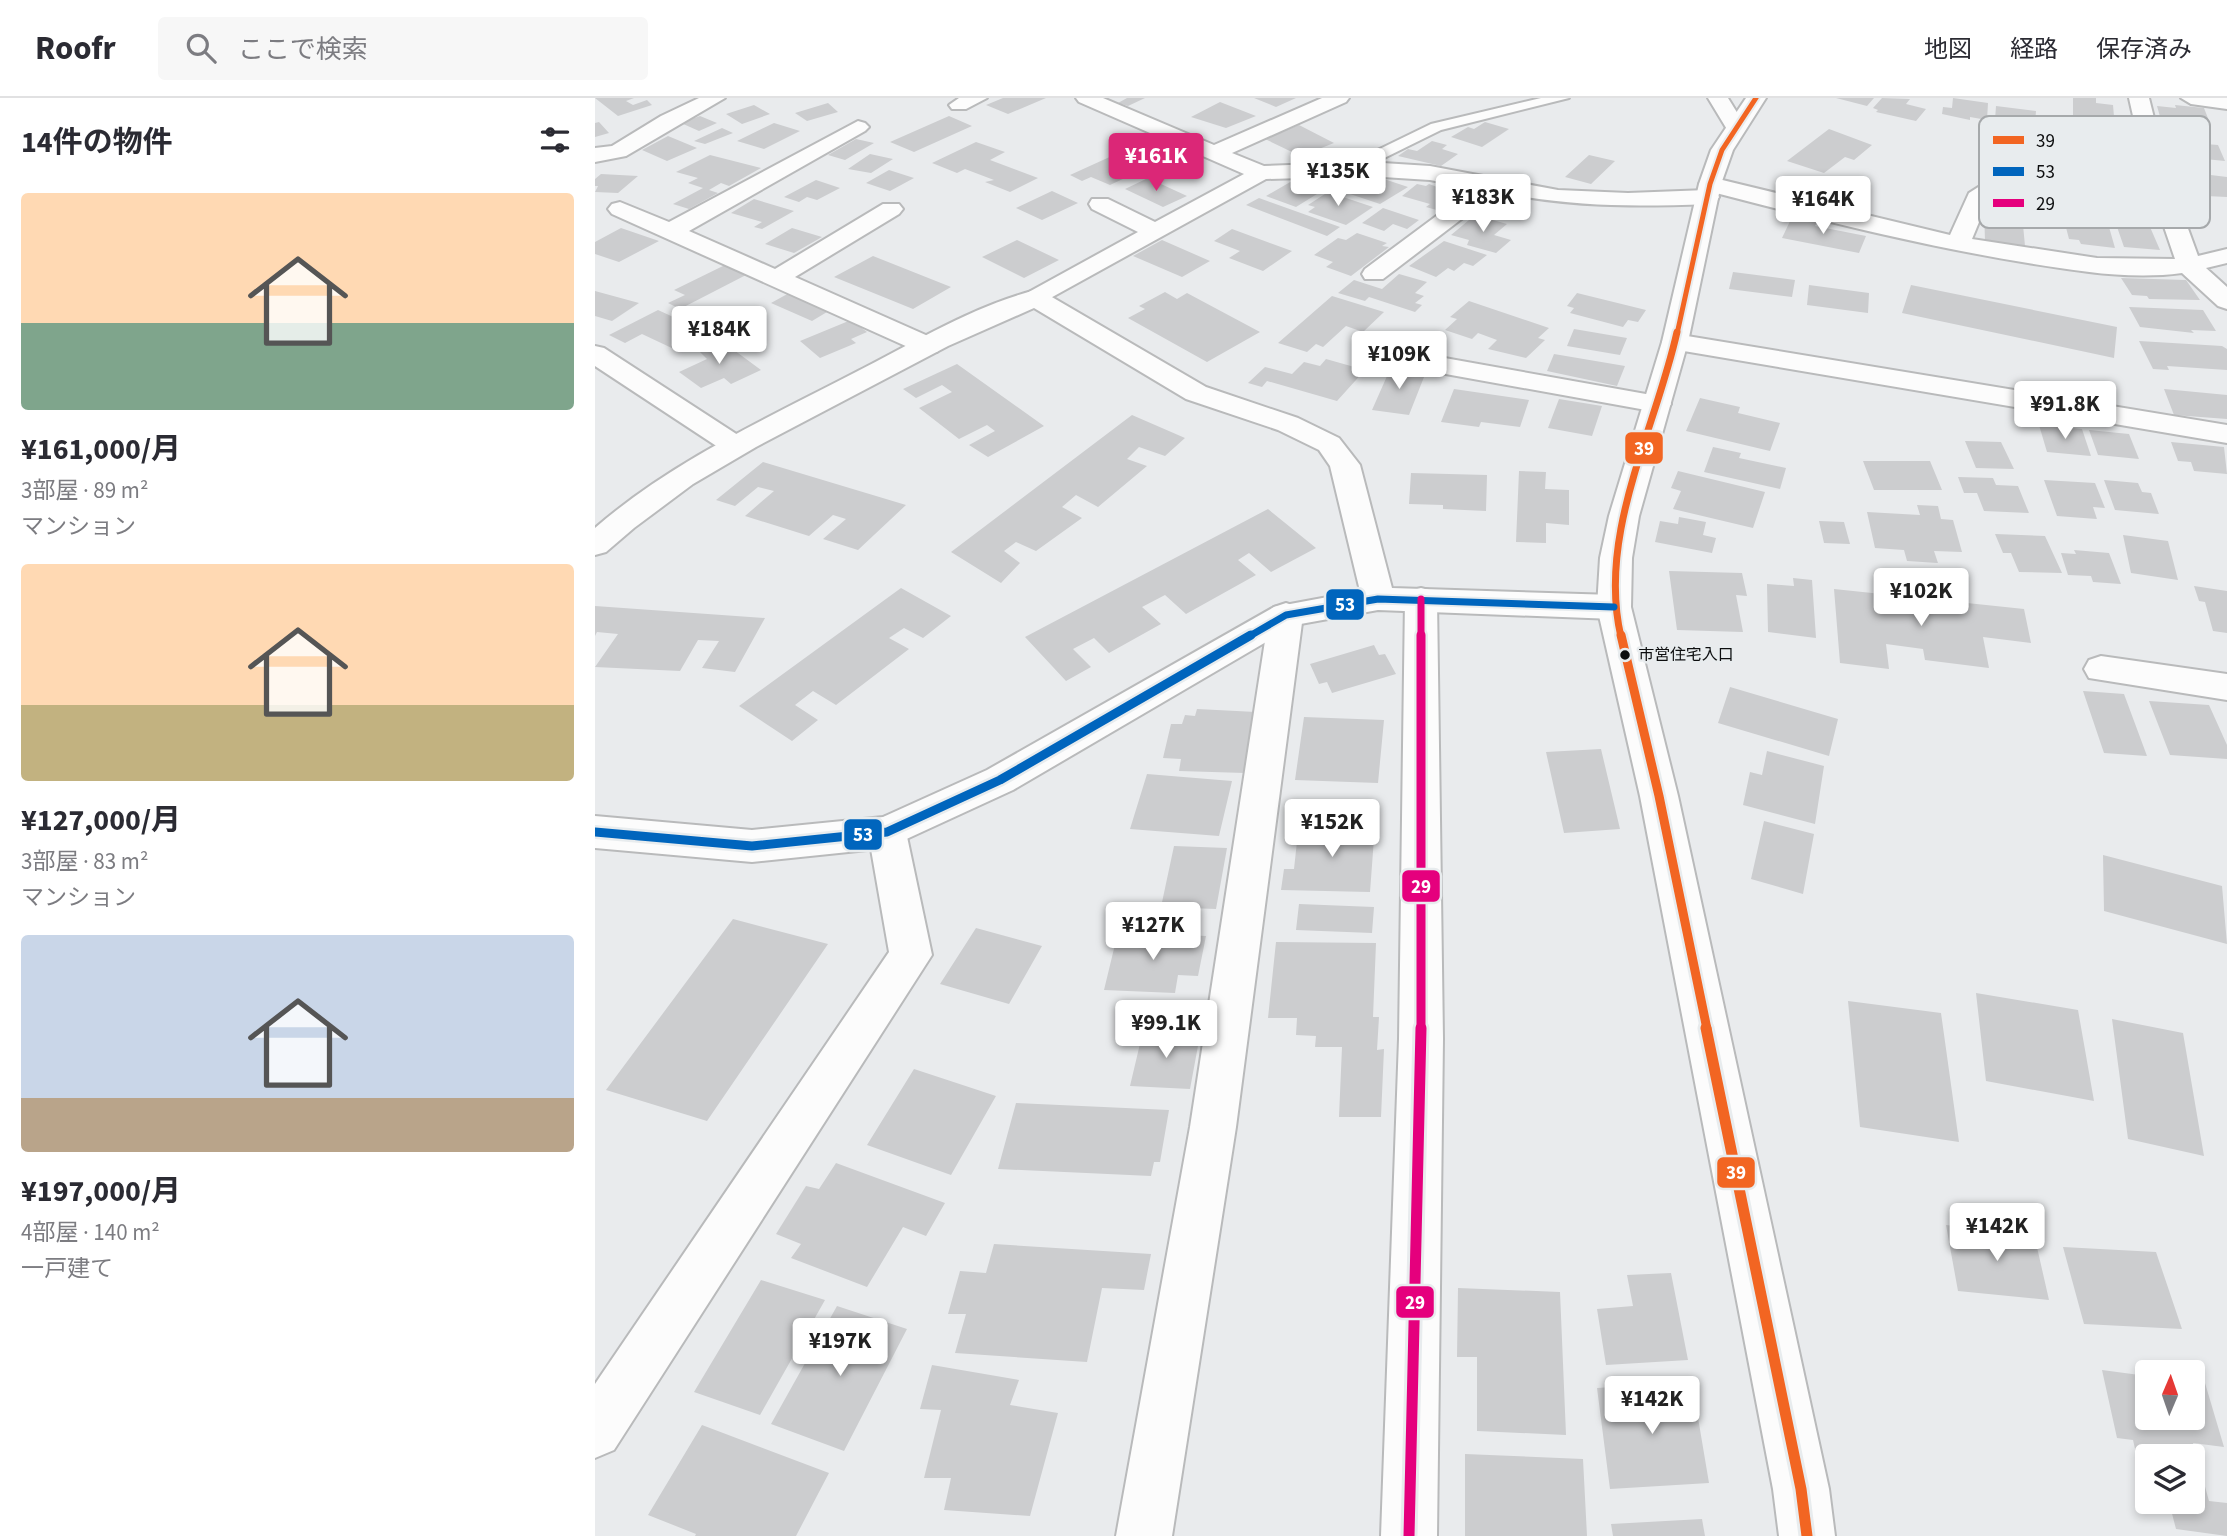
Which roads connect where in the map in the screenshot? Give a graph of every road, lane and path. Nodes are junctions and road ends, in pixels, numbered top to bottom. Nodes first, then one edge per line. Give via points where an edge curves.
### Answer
1 (715, 98) edge
2 (1339, 98) edge
3 (1562, 98) edge
4 (2139, 98) edge
5 (2191, 98) edge
6 (1098, 100) edge
7 (2223, 101) edge
8 (1736, 108) edge
9 (2143, 116) edge
10 (858, 127) dead end
11 (1214, 153) junction
12 (595, 155) edge
13 (1359, 169) junction
14 (1261, 173) junction
15 (1492, 185) junction
16 (1709, 191) junction
17 (1979, 195) edge
18 (1100, 204) dead end
19 (620, 209) dead end
20 (891, 209) dead end
21 (2176, 228) edge
22 (673, 230) junction
23 (1155, 231) junction
24 (1958, 244) junction
25 (2227, 256) edge
26 (2190, 267) junction
27 (1374, 274) dead end
28 (778, 277) junction
29 (1036, 298) junction
30 (2227, 301) edge
31 (1675, 342) junction
32 (928, 346) junction
33 (595, 355) edge
34 (1400, 358) dead end
35 (1657, 404) junction
36 (2227, 434) edge
37 (734, 445) junction
38 (595, 545) edge
39 (1399, 599) junction
40 (1614, 607) junction
41 (1286, 615) junction
42 (2101, 668) dead end
43 (2227, 687) edge
44 (595, 832) edge
45 (887, 832) junction
46 (595, 1431) edge
47 (1144, 1536) edge
48 (1409, 1536) edge
49 (1807, 1536) edge

1 - 12 street via 618,151
2 - 11 street
3 - 13 lane via 1436,127 1362,163
4 - 9 street
5 - 7 street
6 - 11 street
8 - 16 street
10 - 22 street
11 - 14 street
13 - 14 street
13 - 15 street via 1430,173
14 - 23 street
15 - 16 street via 1558,197 1628,200
15 - 27 street
16 - 24 street
16 - 31 street
17 - 24 street
18 - 23 street
19 - 22 street
20 - 28 street
21 - 26 street
22 - 28 street
23 - 29 street
24 - 26 street via 2124,270
25 - 26 street
26 - 30 street
28 - 32 street
29 - 32 street via 986,315
29 - 39 street via 1196,393 1288,424 1329,444 1345,465
31 - 35 street
31 - 36 street
32 - 37 street
33 - 37 street
34 - 35 street
35 - 40 street via 1624,516
37 - 38 street via 673,482
39 - 40 street
39 - 41 street
39 - 48 street via 1421,1040
40 - 49 street via 1723,1102
41 - 45 street via 1000,780
41 - 47 street via 1213,1127
42 - 43 street
44 - 45 street via 752,846
45 - 46 street via 911,955

